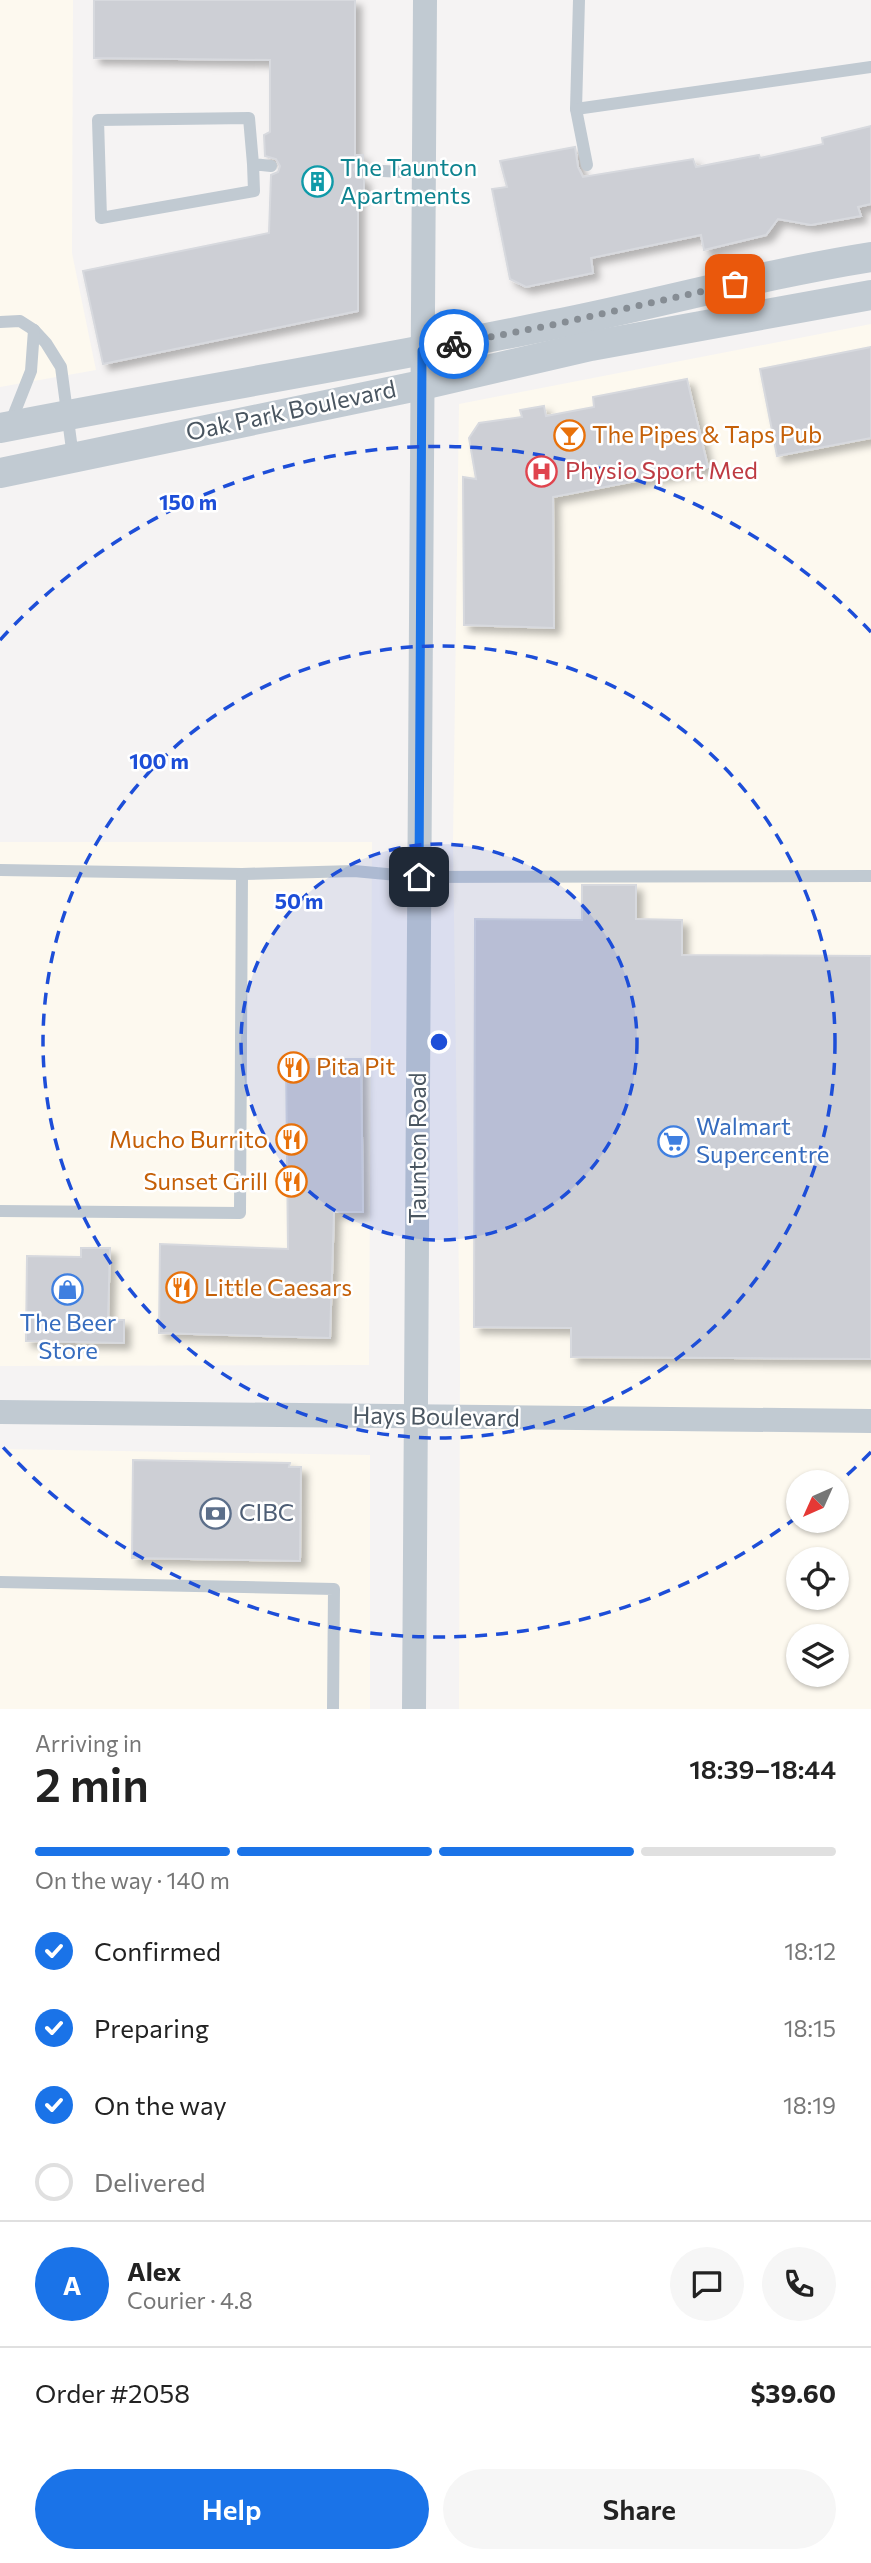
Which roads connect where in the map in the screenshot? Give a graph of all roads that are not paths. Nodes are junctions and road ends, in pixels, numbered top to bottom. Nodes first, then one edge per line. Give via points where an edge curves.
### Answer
1 (425, 0) edge
2 (579, 0) edge
3 (871, 67) edge
4 (576, 109) junction
5 (253, 164) junction
6 (587, 165) dead end
7 (271, 166) dead end
8 (363, 170) dead end
9 (424, 173) junction
10 (871, 257) edge
11 (871, 295) edge
12 (0, 322) edge
13 (34, 330) junction
14 (422, 351) junction
15 (422, 385) junction
16 (67, 415) junction
17 (5, 427) edge
18 (73, 457) junction
19 (0, 473) edge
20 (0, 870) edge
21 (242, 874) junction
22 (871, 876) edge
23 (419, 877) junction
24 (0, 1211) edge
25 (0, 1412) edge
26 (416, 1417) junction
27 (871, 1421) edge
28 (0, 1582) edge
29 (333, 1709) edge
30 (414, 1709) edge

1 - 9 street, Taunton Road
2 - 4 lane
3 - 4 lane
4 - 6 lane
5 - 5 lane via 254,191 100,218 98,120 249,118
5 - 7 lane
8 - 9 lane
9 - 14 street, Taunton Road
10 - 14 street, Oak Park Boulevard
11 - 15 street, Oak Park Boulevard via 591,346
12 - 13 lane via 20,321
13 - 16 lane via 61,367
13 - 17 lane via 31,371
14 - 15 street, Taunton Road
14 - 16 street, Oak Park Boulevard
15 - 18 street, Oak Park Boulevard
15 - 23 street, Taunton Road
16 - 17 street, Oak Park Boulevard
16 - 18 lane
18 - 19 street, Oak Park Boulevard
20 - 21 lane
21 - 23 lane via 354,871
21 - 24 lane via 240,1213
22 - 23 lane
23 - 26 street, Taunton Road
25 - 26 street, Hays Boulevard
26 - 27 street, Hays Boulevard
26 - 30 street, Taunton Road
28 - 29 lane via 334,1589

